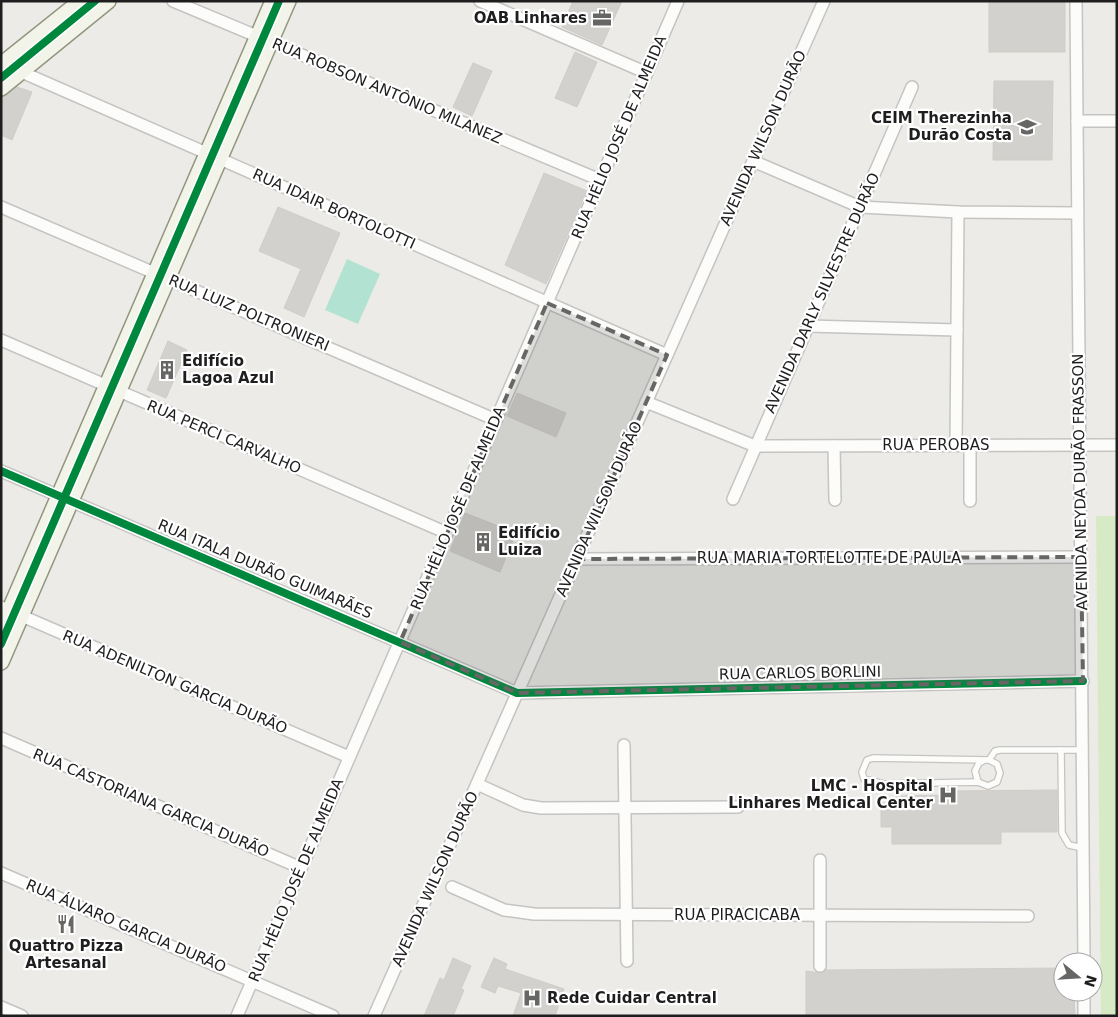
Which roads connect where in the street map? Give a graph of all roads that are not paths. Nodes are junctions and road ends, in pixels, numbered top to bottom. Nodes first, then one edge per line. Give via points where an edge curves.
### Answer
1 (81, 1) edge
2 (108, 1) edge
3 (173, 1) edge
4 (273, 1) edge
5 (288, 1) edge
6 (480, 1) edge
7 (678, 1) edge
8 (1076, 1) edge
9 (820, 2) edge
10 (264, 39) junction
11 (2, 64) edge
12 (21, 72) junction
13 (647, 74) junction
14 (912, 87) dead end
15 (1, 88) edge
16 (1077, 121) junction
17 (1117, 121) edge
18 (213, 156) junction
19 (752, 161) junction
20 (600, 180) junction
21 (1, 207) edge
22 (860, 207) junction
23 (958, 212) junction
24 (1077, 213) junction
25 (162, 276) junction
26 (547, 303) junction
27 (808, 326) junction
28 (957, 330) junction
29 (1, 340) edge
30 (666, 356) junction
31 (113, 388) junction
32 (646, 402) junction
33 (496, 420) junction
34 (956, 445) junction
35 (970, 445) junction
36 (1079, 445) junction
37 (1117, 445) edge
38 (755, 446) junction
39 (834, 446) junction
40 (1, 471) edge
41 (65, 498) junction
42 (733, 499) dead end
43 (835, 500) dead end
44 (970, 501) dead end
45 (447, 533) junction
46 (1081, 557) junction
47 (577, 558) junction
48 (11, 611) edge
49 (1, 630) edge
50 (400, 642) junction
51 (1, 662) edge
52 (1083, 681) junction
53 (517, 693) junction
54 (1, 738) edge
55 (624, 745) dead end
56 (1061, 750) junction
57 (1084, 750) junction
58 (349, 757) junction
59 (986, 761) junction
60 (978, 782) junction
61 (477, 784) junction
62 (738, 807) dead end
63 (626, 808) junction
64 (1084, 848) junction
65 (820, 860) dead end
66 (302, 868) junction
67 (1, 872) edge
68 (452, 887) dead end
69 (626, 915) junction
70 (820, 916) junction
71 (1028, 916) dead end
72 (1084, 952) edge
73 (627, 961) dead end
74 (820, 966) dead end
75 (252, 981) junction
76 (1084, 1002) edge
77 (1, 1007) edge
78 (22, 1016) edge
79 (237, 1016) edge
80 (333, 1016) edge
81 (374, 1016) edge
82 (1084, 1016) edge

1 - 11 main road
2 - 12 main road
3 - 10 street, RUA ROBSON ANTÔNIO MILANEZ
4 - 10 main road
5 - 10 main road
6 - 13 street
7 - 13 street, RUA HÉLIO JOSÉ DE ALMEIDA
8 - 16 street, AVENIDA NEYDA DURÃO FRASSON
9 - 19 street, AVENIDA WILSON DURÃO
10 - 18 main road
10 - 20 street, RUA ROBSON ANTÔNIO MILANEZ
11 - 12 street, RUA IDAIR BORTOLOTTI
12 - 15 main road
12 - 18 street, RUA IDAIR BORTOLOTTI
13 - 20 street, RUA HÉLIO JOSÉ DE ALMEIDA
14 - 22 street, AVENIDA DARLY SILVESTRE DURÃO
16 - 17 street
16 - 24 street, AVENIDA NEYDA DURÃO FRASSON
18 - 25 main road
18 - 26 street, RUA IDAIR BORTOLOTTI
19 - 22 street
19 - 30 street, AVENIDA WILSON DURÃO
20 - 26 street, RUA HÉLIO JOSÉ DE ALMEIDA
21 - 25 street, RUA LUIZ POLTRONIERI
22 - 23 street
22 - 27 street, AVENIDA DARLY SILVESTRE DURÃO
23 - 24 street
23 - 28 street
24 - 36 street, AVENIDA NEYDA DURÃO FRASSON
25 - 31 main road
25 - 33 street, RUA LUIZ POLTRONIERI
26 - 30 street, RUA IDAIR BORTOLOTTI
26 - 33 street, RUA HÉLIO JOSÉ DE ALMEIDA
27 - 28 street
27 - 38 street, AVENIDA DARLY SILVESTRE DURÃO
28 - 34 street
29 - 31 street, RUA PERCI CARVALHO
30 - 32 street, AVENIDA WILSON DURÃO
31 - 41 main road
31 - 45 street, RUA PERCI CARVALHO
32 - 38 street
32 - 47 street, AVENIDA WILSON DURÃO
33 - 45 street, RUA HÉLIO JOSÉ DE ALMEIDA
34 - 35 street, RUA PEROBAS
34 - 39 street, RUA PEROBAS
35 - 36 street, RUA PEROBAS
35 - 44 street
36 - 37 street, RUA PEROBAS
36 - 46 street, AVENIDA NEYDA DURÃO FRASSON
38 - 39 street, RUA PEROBAS
38 - 42 street, AVENIDA DARLY SILVESTRE DURÃO
39 - 43 street
40 - 41 street, RUA ITALA DURÃO GUIMARÃES
41 - 48 main road
41 - 50 street, RUA ITALA DURÃO GUIMARÃES
45 - 50 street, RUA HÉLIO JOSÉ DE ALMEIDA
46 - 47 street, RUA MARIA TORTELOTTE DE PAULA
46 - 52 street, AVENIDA NEYDA DURÃO FRASSON
47 - 53 street, AVENIDA WILSON DURÃO
48 - 49 main road
48 - 51 main road
48 - 58 street, RUA ADENILTON GARCIA DURÃO
50 - 53 street, RUA ITALA DURÃO GUIMARÃES
50 - 58 street, RUA HÉLIO JOSÉ DE ALMEIDA
52 - 53 street, RUA CARLOS BORLINI
52 - 57 street, AVENIDA NEYDA DURÃO FRASSON
53 - 61 street, AVENIDA WILSON DURÃO
54 - 66 street, RUA CASTORIANA GARCIA DURÃO
55 - 63 street
56 - 57 lane
56 - 59 lane via 1000,750
56 - 64 lane via 1064,840 1069,845
57 - 64 street, AVENIDA NEYDA DURÃO FRASSON
58 - 66 street, RUA HÉLIO JOSÉ DE ALMEIDA
59 - 60 lane via 979,763 975,771
59 - 60 lane via 997,764 999,779 988,786
59 - 60 lane via 872,758 866,760 862,772 864,779 884,784
61 - 63 street via 522,805
61 - 81 street, AVENIDA WILSON DURÃO
62 - 63 street
63 - 69 street
64 - 72 street, AVENIDA NEYDA DURÃO FRASSON
65 - 70 street
66 - 75 street, RUA HÉLIO JOSÉ DE ALMEIDA
67 - 75 street, RUA ÁLVARO GARCIA DURÃO
68 - 69 street, RUA PIRACICABA via 504,910 534,914
69 - 70 street, RUA PIRACICABA
69 - 73 street
70 - 71 street, RUA PIRACICABA
70 - 74 street
75 - 79 street, RUA HÉLIO JOSÉ DE ALMEIDA
75 - 80 street, RUA ÁLVARO GARCIA DURÃO
76 - 82 street
77 - 78 street

